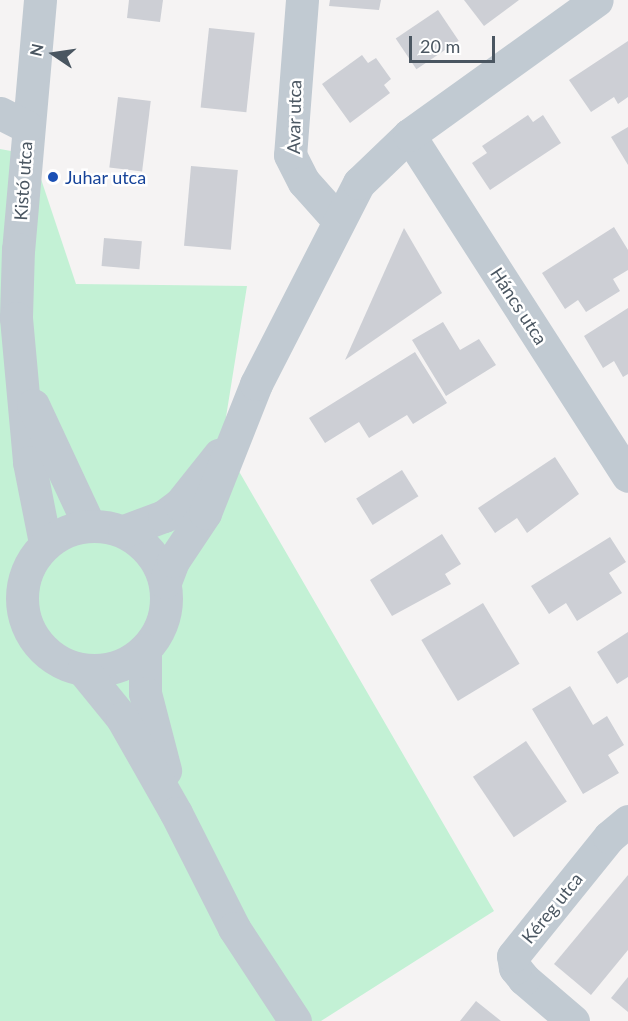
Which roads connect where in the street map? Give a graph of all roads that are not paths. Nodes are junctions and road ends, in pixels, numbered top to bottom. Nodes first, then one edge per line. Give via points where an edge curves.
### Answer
1 (40, 0) edge
2 (302, 0) edge
3 (597, 0) edge
4 (14, 120) edge
5 (409, 135) junction
6 (337, 219) junction
7 (21, 363) junction
8 (236, 434) junction
9 (628, 476) edge
10 (89, 525) junction
11 (124, 531) junction
12 (45, 543) junction
13 (165, 582) junction
14 (145, 650) junction
15 (83, 670) junction
16 (176, 813) junction
17 (628, 821) edge
18 (296, 1021) edge
19 (573, 1021) edge

1 - 4 street, Kistó utca
2 - 6 street, Avar utca via 290,154 304,183
3 - 5 street
4 - 7 street, Kistó utca
5 - 6 street via 359,183
5 - 9 street, Háncs utca
6 - 8 street via 288,315
7 - 10 street, Kistó utca via 44,434
7 - 12 street, Kistó utca via 29,462
8 - 11 street via 180,504 164,516
8 - 13 street via 205,513 173,561
10 - 11 street
10 - 12 street via 66,530
11 - 13 street via 151,552
12 - 15 street via 30,562 22,584 21,607 28,629 41,649 60,663
13 - 14 street via 163,618
14 - 15 street via 126,663 105,670
14 - 16 street via 145,693
15 - 16 street via 122,717
16 - 18 street via 234,928
17 - 19 street, Kéreg utca via 609,837 513,956 514,968 524,979

